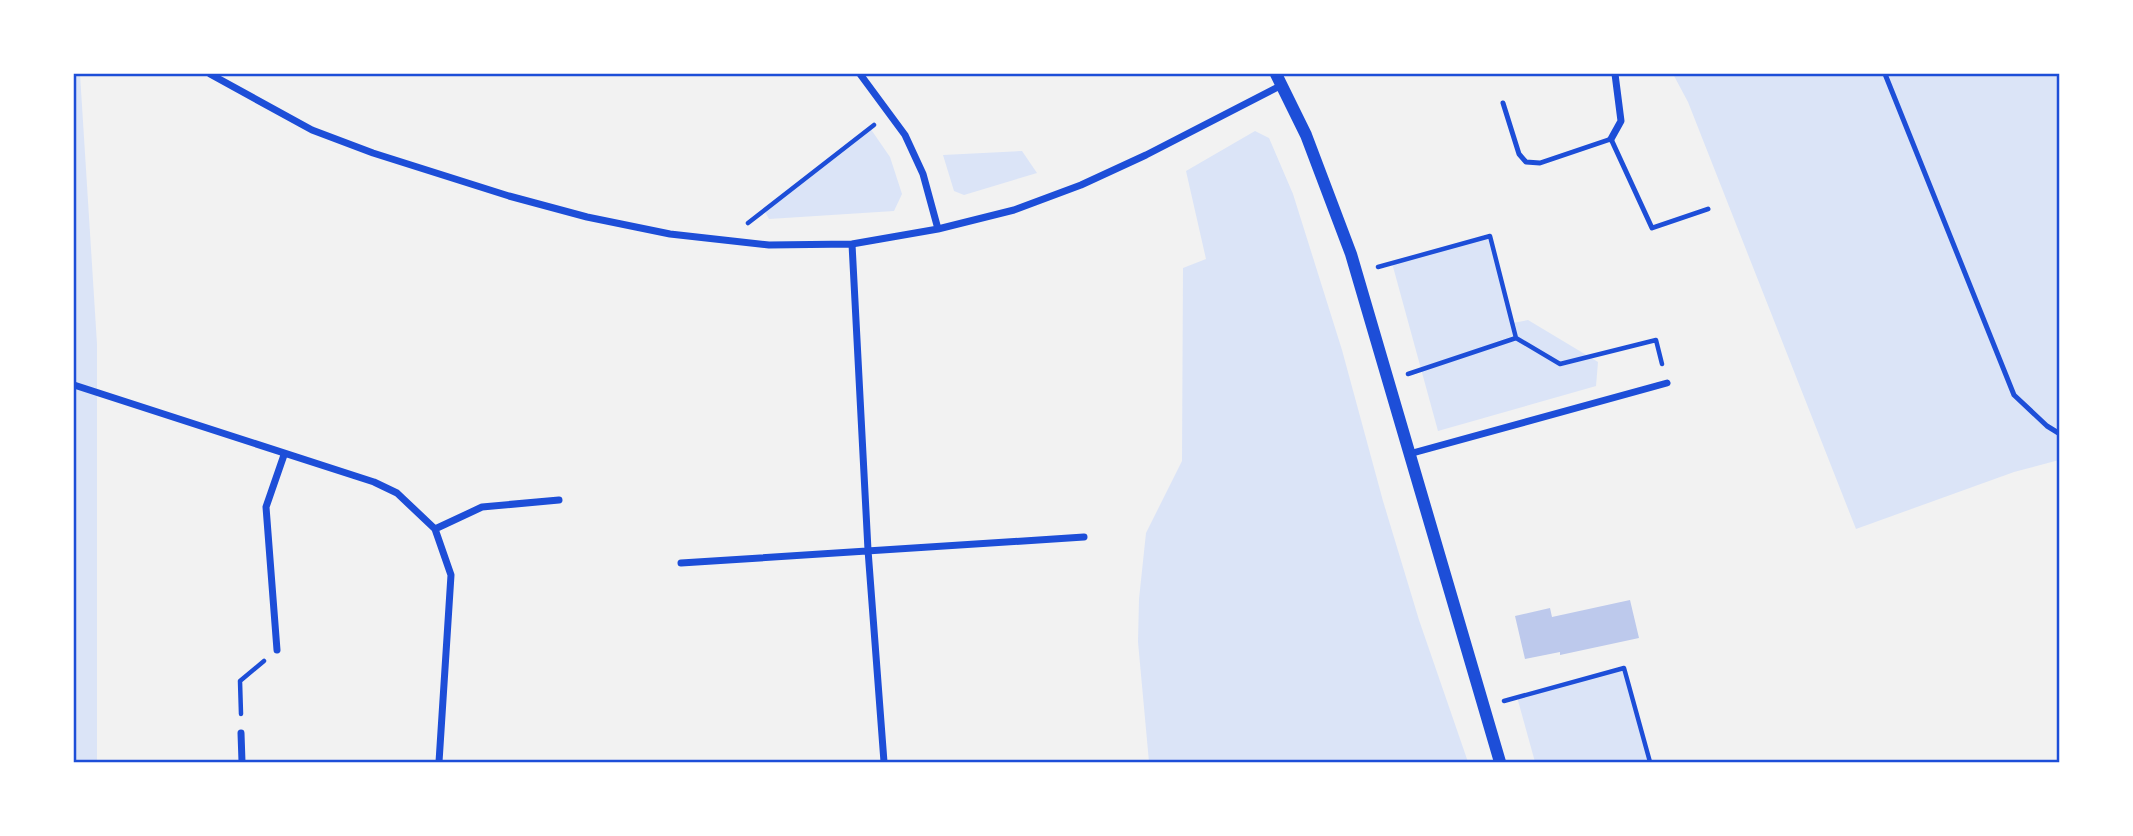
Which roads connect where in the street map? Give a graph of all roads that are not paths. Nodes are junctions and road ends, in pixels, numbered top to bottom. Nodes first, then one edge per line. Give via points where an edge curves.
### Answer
1 (210, 74) edge
2 (860, 74) edge
3 (1615, 74) edge
4 (1885, 74) edge
5 (1279, 79) edge
6 (1503, 103) dead end
7 (1611, 139) junction
8 (1708, 209) dead end
9 (938, 229) junction
10 (852, 244) junction
11 (1667, 383) road end
12 (74, 385) edge
13 (2060, 434) edge
14 (284, 454) junction
15 (1409, 454) junction
16 (559, 500) dead end
17 (435, 529) junction
18 (1084, 537) dead end
19 (868, 550) junction
20 (681, 563) dead end
21 (277, 650) road end
22 (241, 733) road end
23 (242, 762) edge
24 (439, 762) edge
25 (884, 762) edge
26 (1500, 762) edge

1 - 10 street via 312,130 385,157 587,217 670,234 769,245
2 - 9 street via 905,135 923,174
3 - 7 street via 1621,121
4 - 13 lane via 2014,395
5 - 9 street via 1146,155 1082,185 1014,210
5 - 15 street via 1319,166 1357,272
6 - 7 lane via 1519,154 1527,162 1540,163
7 - 8 lane via 1652,228
9 - 10 street
10 - 19 street
11 - 15 street
12 - 14 street
14 - 17 street via 397,492
14 - 21 street via 266,507
15 - 26 street
16 - 17 street via 482,507
17 - 24 street via 451,575
18 - 19 street
19 - 20 street
19 - 25 street
22 - 23 street

